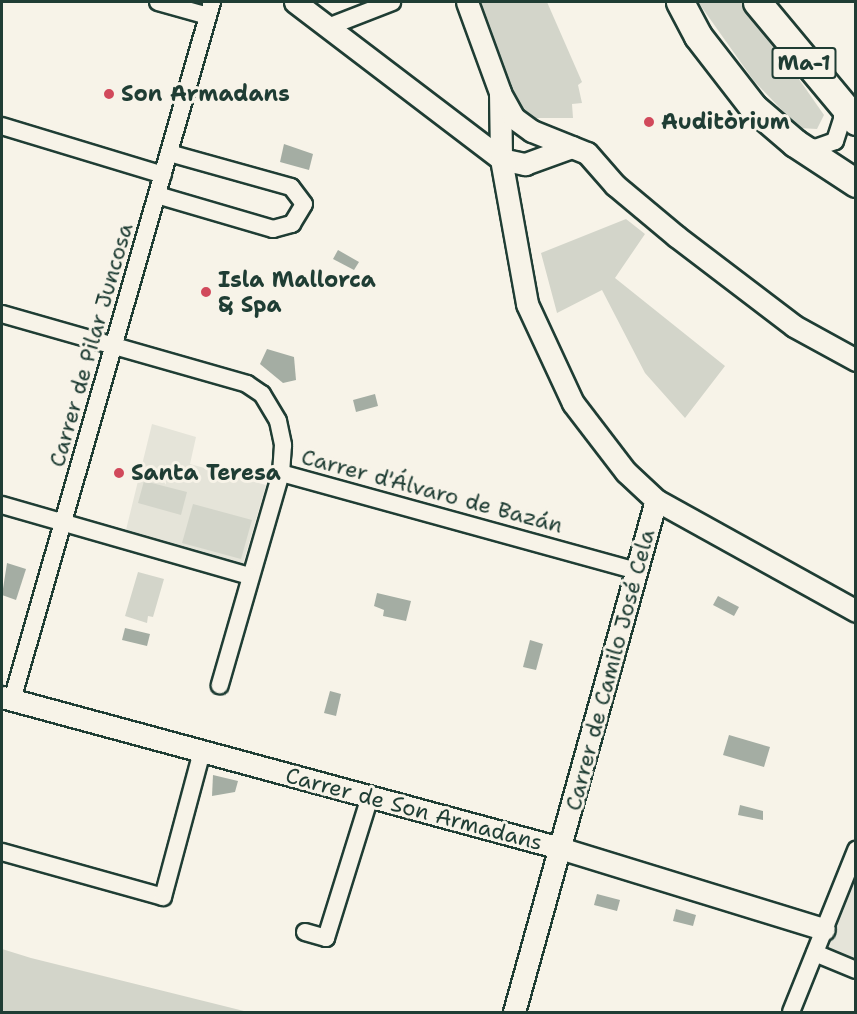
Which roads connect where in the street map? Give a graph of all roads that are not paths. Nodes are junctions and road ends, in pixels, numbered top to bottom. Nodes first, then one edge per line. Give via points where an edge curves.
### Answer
1 (158, 2) edge
2 (295, 2) edge
3 (392, 2) edge
4 (467, 2) edge
5 (680, 2) edge
6 (757, 2) edge
7 (210, 9) edge
8 (328, 27) junction
9 (500, 92) junction
10 (849, 113) edge
11 (2, 126) edge
12 (795, 143) junction
13 (572, 147) junction
14 (169, 153) junction
15 (501, 159) junction
16 (163, 175) junction
17 (855, 183) edge
18 (157, 195) junction
19 (2, 314) edge
20 (114, 345) junction
21 (855, 360) edge
22 (281, 473) junction
23 (656, 500) junction
24 (2, 505) edge
25 (63, 522) junction
26 (638, 571) junction
27 (250, 576) junction
28 (855, 611) edge
29 (220, 685) dead end
30 (7, 699) edge
31 (202, 752) junction
32 (370, 797) junction
33 (560, 848) junction
34 (2, 852) edge
35 (854, 855) edge
36 (824, 929) junction
37 (305, 932) dead end
38 (815, 953) junction
39 (855, 969) edge
40 (514, 1012) edge
41 (791, 1012) edge

1 - 7 street
2 - 8 street
3 - 8 street
4 - 9 street
5 - 12 highway, Ma-1 via 729,80 762,116
6 - 10 highway, Ma-1
7 - 14 street, Carrer de Pilar Juncosa
8 - 15 street
9 - 13 street via 514,118 532,131
9 - 15 street
10 - 12 street via 842,120 835,141 815,148
11 - 16 street
12 - 17 highway, Ma-1
13 - 15 street via 525,164
13 - 21 street via 587,153 637,205 794,326
14 - 16 street, Carrer de Pilar Juncosa
14 - 18 street via 291,186 304,204 292,224 273,229
15 - 23 street via 527,304 549,356 587,423 626,472
16 - 18 street, Carrer de Pilar Juncosa
18 - 20 street, Carrer de Pilar Juncosa
19 - 20 street, Carrer d'Álvaro de Bazán
20 - 22 street, Carrer d'Álvaro de Bazán via 246,384 262,394 278,421 284,444
20 - 25 street, Carrer de Pilar Juncosa
22 - 26 street, Carrer d'Álvaro de Bazán
22 - 27 street
23 - 26 street, Carrer de Camilo José Cela
23 - 28 street
24 - 25 street
25 - 27 street
25 - 30 street, Carrer de Pilar Juncosa
26 - 33 street, Carrer de Camilo José Cela
27 - 29 street
30 - 31 street, Carrer de Son Armadans
31 - 32 street, Carrer de Son Armadans
31 - 34 street via 164,897
32 - 33 street, Carrer de Son Armadans
32 - 37 street via 326,938
33 - 36 street, Carrer de Son Armadans
33 - 40 street, Carrer de Camilo José Cela
35 - 36 street
36 - 38 street
38 - 39 street
38 - 41 street

